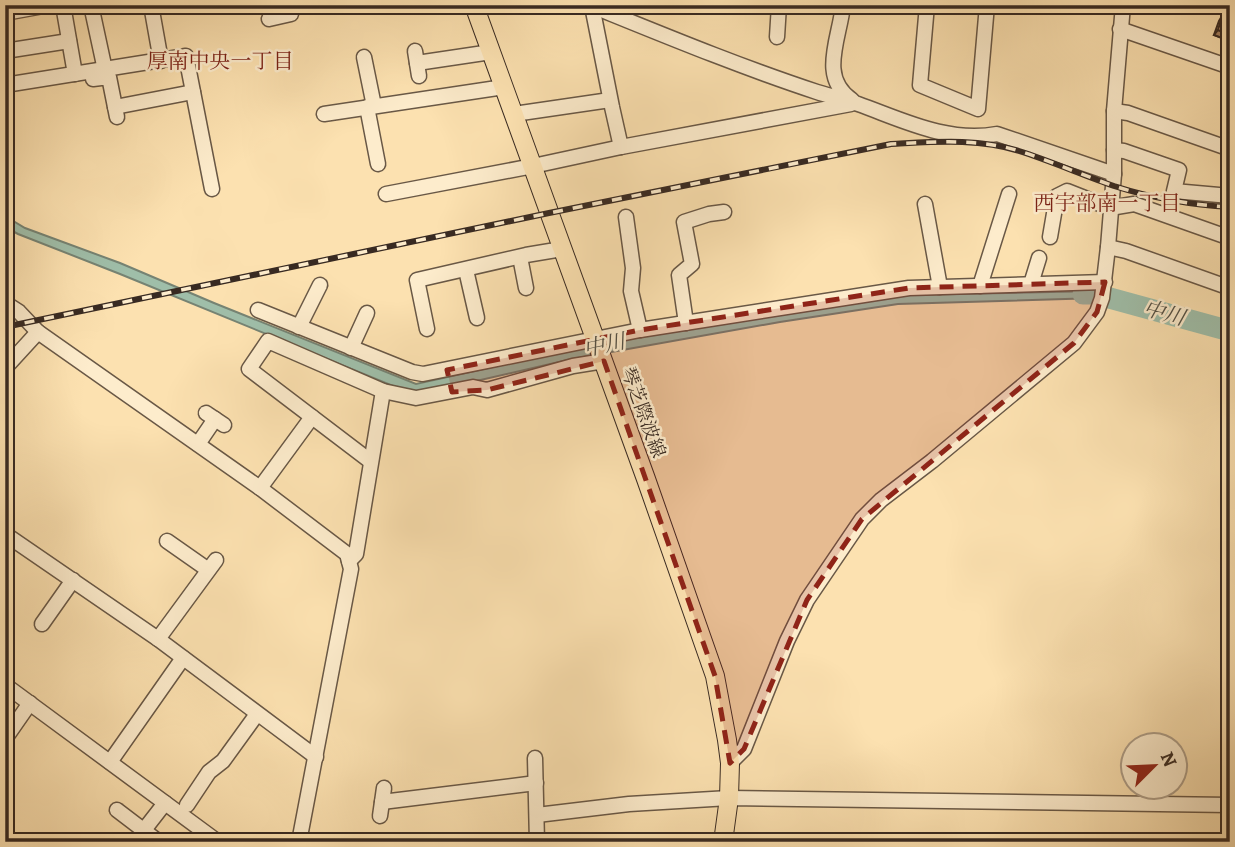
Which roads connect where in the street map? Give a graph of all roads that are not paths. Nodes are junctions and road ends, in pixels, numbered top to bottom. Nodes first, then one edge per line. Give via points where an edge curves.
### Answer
1 (49, 5) edge
2 (63, 5) edge
3 (91, 5) edge
4 (151, 5) edge
5 (474, 5) edge
6 (779, 5) edge
7 (843, 5) edge
8 (926, 5) edge
9 (987, 5) edge
10 (1123, 5) edge
11 (5, 13) edge
12 (1120, 29) junction
13 (777, 37) dead end
14 (69, 41) junction
15 (5, 51) edge
16 (491, 52) junction
17 (364, 57) dead end
18 (162, 61) junction
19 (417, 63) dead end
20 (1230, 67) edge
21 (104, 70) junction
22 (75, 74) junction
23 (5, 85) edge
24 (504, 88) junction
25 (5, 90) edge
26 (193, 92) junction
27 (610, 100) junction
28 (856, 103) junction
29 (371, 106) junction
30 (1114, 111) junction
31 (324, 114) dead end
32 (514, 114) junction
33 (621, 147) junction
34 (1230, 149) edge
35 (1114, 150) junction
36 (379, 164) dead end
37 (533, 166) junction
38 (1114, 174) junction
39 (212, 189) dead end
40 (386, 194) dead end
41 (1009, 194) dead end
42 (1230, 196) edge
43 (925, 204) dead end
44 (1110, 208) junction
45 (724, 212) dead end
46 (626, 217) dead end
47 (1050, 237) dead end
48 (1230, 237) edge
49 (1108, 247) junction
50 (562, 250) junction
51 (520, 257) junction
52 (1040, 258) dead end
53 (466, 270) junction
54 (1105, 282) junction
55 (1031, 284) junction
56 (320, 285) dead end
57 (980, 286) junction
58 (940, 287) junction
59 (526, 288) dead end
60 (1230, 288) edge
61 (5, 303) edge
62 (258, 310) dead end
63 (367, 313) dead end
64 (477, 318) dead end
65 (686, 323) junction
66 (299, 327) junction
67 (427, 328) dead end
68 (640, 330) junction
69 (38, 332) junction
70 (351, 348) junction
71 (600, 350) junction
72 (5, 368) edge
73 (449, 381) junction
74 (383, 391) junction
75 (312, 417) junction
76 (215, 419) dead end
77 (198, 444) junction
78 (370, 461) junction
79 (260, 488) junction
80 (5, 534) edge
81 (167, 541) dead end
82 (349, 561) junction
83 (73, 580) junction
84 (42, 624) dead end
85 (158, 639) junction
86 (183, 658) junction
87 (5, 685) edge
88 (30, 703) junction
89 (257, 714) junction
90 (9, 737) edge
91 (316, 757) junction
92 (535, 758) dead end
93 (110, 762) junction
94 (730, 763) junction
95 (536, 783) junction
96 (729, 798) junction
97 (382, 802) dead end
98 (164, 803) junction
99 (187, 805) dead end
100 (1230, 805) edge
101 (117, 810) dead end
102 (537, 815) junction
103 (144, 830) junction
104 (159, 842) edge
105 (218, 842) edge
106 (299, 842) edge
107 (537, 842) edge
108 (723, 842) edge

1 - 11 street
2 - 14 street
3 - 21 street
4 - 18 street
5 - 16 main road, 琴芝際波線
6 - 13 street
7 - 28 street via 831,64 844,95
8 - 9 street via 920,85 978,109
10 - 12 street
12 - 20 street
12 - 30 street
14 - 15 street
14 - 22 street
16 - 19 street
16 - 24 main road, 琴芝際波線
17 - 29 street
18 - 21 street
18 - 26 street via 186,57
21 - 22 street
22 - 23 street
24 - 29 street
24 - 32 main road, 琴芝際波線
25 - 26 street via 109,77 116,112
26 - 39 street
27 - 28 street via 592,6
27 - 32 street
27 - 33 street
28 - 33 street
28 - 38 street via 938,133 997,134
29 - 31 street
29 - 36 street
30 - 34 street
30 - 35 street
32 - 37 main road, 琴芝際波線
33 - 37 street
35 - 38 street
35 - 42 street via 1180,170 1174,191
37 - 40 street
37 - 50 main road, 琴芝際波線
38 - 44 street
41 - 57 street
43 - 58 street
44 - 47 street via 1067,191 1057,196
44 - 48 street via 1135,204
44 - 49 street
45 - 65 street via 684,222 692,264 679,275
46 - 68 street via 633,268 631,291
49 - 54 street
49 - 60 street
50 - 51 street
50 - 71 main road, 琴芝際波線
51 - 53 street
51 - 59 street
52 - 55 street
53 - 64 street
53 - 67 street via 417,280
54 - 55 street
54 - 94 street via 1097,312 1074,343 862,519 807,600 744,749
55 - 57 street
56 - 66 street
57 - 58 street
58 - 65 street via 878,292
61 - 69 street
62 - 66 street
63 - 70 street
65 - 68 street
66 - 70 street
68 - 71 street
69 - 72 street
69 - 77 street
70 - 73 street
71 - 73 street
71 - 73 street via 573,366 487,390
71 - 94 main road, 琴芝際波線 via 715,677
73 - 74 street via 416,398
74 - 75 street via 268,341 249,369
74 - 78 street
75 - 78 street
75 - 79 street
76 - 77 street
77 - 79 street
78 - 82 street via 356,554
79 - 82 street via 347,554
80 - 83 street
81 - 85 street via 211,565
82 - 91 street
83 - 84 street
83 - 85 street
85 - 86 street
86 - 89 street
86 - 93 street
87 - 88 street
88 - 90 street
88 - 93 street
89 - 91 street
89 - 99 street
91 - 106 street
92 - 95 street
93 - 98 street
94 - 96 main road, 琴芝際波線
95 - 97 street
95 - 102 street
96 - 100 street
96 - 102 street
96 - 108 main road, 琴芝際波線
98 - 103 street
98 - 105 street
101 - 103 street
102 - 107 street
103 - 104 street

